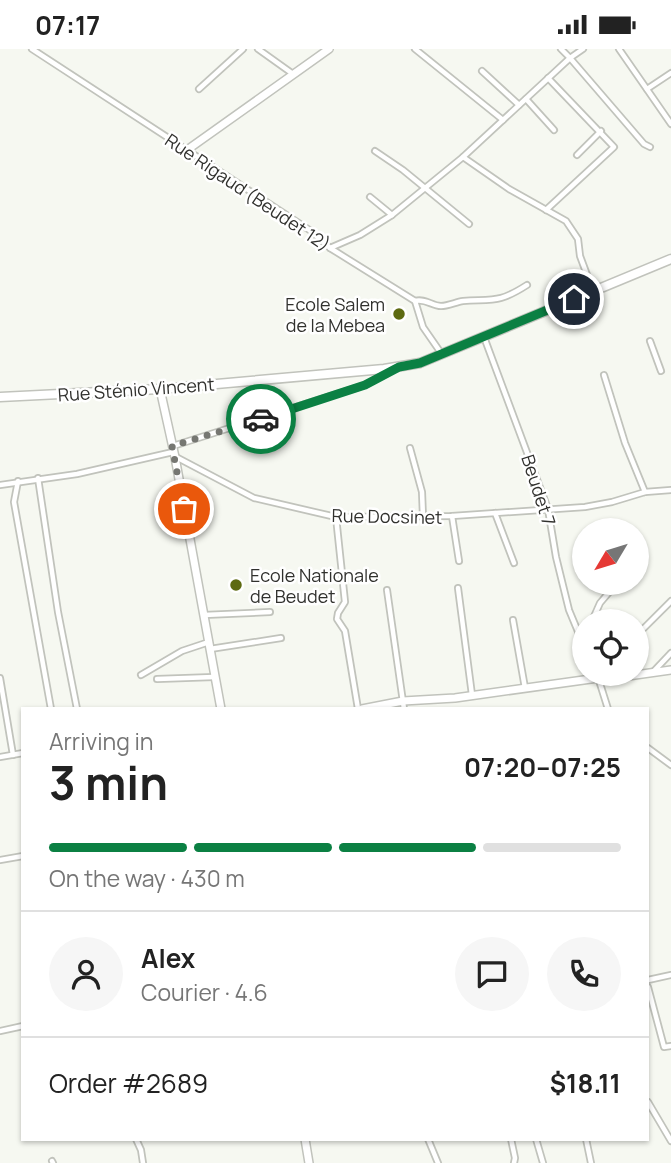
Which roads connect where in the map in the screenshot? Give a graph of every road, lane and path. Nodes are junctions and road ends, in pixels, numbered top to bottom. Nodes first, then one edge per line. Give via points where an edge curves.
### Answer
1 (32, 49) edge
2 (243, 49) edge
3 (258, 49) edge
4 (415, 49) edge
5 (561, 49) edge
6 (583, 49) edge
7 (619, 49) edge
8 (323, 51) edge
9 (570, 58) junction
10 (482, 71) dead end
11 (671, 72) edge
12 (293, 74) junction
13 (548, 78) junction
14 (200, 89) dead end
15 (646, 89) junction
16 (526, 99) junction
17 (519, 105) junction
18 (503, 120) junction
19 (671, 124) edge
20 (554, 130) dead end
21 (601, 131) junction
22 (650, 147) dead end
23 (187, 150) junction
24 (375, 151) dead end
25 (577, 155) dead end
26 (463, 157) junction
27 (425, 188) junction
28 (370, 197) dead end
29 (546, 211) junction
30 (392, 215) junction
31 (469, 224) dead end
32 (330, 249) junction
33 (671, 259) edge
34 (527, 285) dead end
35 (593, 291) junction
36 (415, 301) junction
37 (484, 337) junction
38 (650, 341) dead end
39 (441, 354) junction
40 (399, 367) junction
41 (661, 372) dead end
42 (604, 375) dead end
43 (160, 389) junction
44 (0, 397) edge
45 (410, 448) dead end
46 (173, 451) junction
47 (38, 478) junction
48 (18, 481) junction
49 (0, 485) edge
50 (671, 490) edge
51 (645, 492) junction
52 (548, 509) junction
53 (495, 513) junction
54 (452, 516) junction
55 (336, 517) junction
56 (423, 517) junction
57 (459, 561) dead end
58 (514, 563) dead end
59 (458, 588) dead end
60 (387, 590) dead end
61 (607, 595) edge
62 (671, 601) edge
63 (597, 609) edge
64 (270, 613) dead end
65 (204, 615) junction
66 (572, 617) edge
67 (513, 620) dead end
68 (649, 623) edge
69 (281, 638) dead end
70 (210, 646) junction
71 (671, 653) edge
72 (671, 670) edge
73 (649, 673) edge
74 (653, 673) junction
75 (141, 675) dead end
76 (215, 677) junction
77 (0, 678) edge
78 (157, 679) dead end
79 (572, 680) edge
80 (601, 686) edge
81 (525, 688) junction
82 (472, 696) junction
83 (404, 705) edge
84 (51, 707) edge
85 (77, 707) edge
86 (221, 707) edge
87 (360, 707) edge
88 (382, 707) edge
89 (607, 707) edge
90 (649, 749) edge
91 (21, 754) edge
92 (13, 755) junction
93 (0, 757) edge
94 (671, 765) edge
95 (21, 856) edge
96 (0, 860) edge
97 (671, 975) edge
98 (649, 980) edge
99 (649, 991) edge
100 (21, 1026) edge
101 (0, 1031) edge
102 (671, 1046) edge
103 (649, 1104) edge
104 (137, 1141) edge
105 (305, 1141) edge
106 (429, 1141) edge
107 (511, 1141) edge
108 (536, 1141) edge
109 (586, 1141) edge
110 (671, 1141) edge
111 (143, 1163) edge
112 (309, 1163) edge
113 (438, 1163) edge
114 (514, 1163) edge
115 (542, 1163) edge
116 (591, 1163) edge

1 - 23 street, Rue Rigaud (Beudet 12)
2 - 14 street
3 - 12 street
4 - 18 street
5 - 9 street
6 - 9 street
7 - 15 street
8 - 12 street
9 - 13 street
9 - 22 street
10 - 17 street
11 - 15 street
12 - 23 street
13 - 16 street
13 - 21 street
15 - 19 street
16 - 17 street
16 - 20 street
17 - 18 street
18 - 26 street
21 - 25 street
21 - 29 street via 613,149
23 - 32 street, Rue Rigaud (Beudet 12) via 311,231
24 - 27 street
26 - 27 street
26 - 29 street
27 - 30 street
27 - 31 street
28 - 30 street
29 - 35 street via 566,221 578,239
30 - 32 street
32 - 36 street, Rue Rigaud (Beudet 12)
33 - 35 main road, Rue Sténio Vincent
34 - 36 street via 494,301 440,306
35 - 37 main road, Rue Sténio Vincent
36 - 39 street via 423,327
37 - 39 main road, Rue Sténio Vincent
37 - 52 street, Beudet 7
38 - 41 street
39 - 40 main road, Rue Sténio Vincent
40 - 43 main road, Rue Sténio Vincent
40 - 46 street via 365,385
42 - 51 street
43 - 44 main road, Rue Sténio Vincent
43 - 46 street
45 - 56 street via 422,492
46 - 47 street via 77,474
46 - 55 street, Rue Docsinet via 254,499
46 - 65 street
47 - 48 street
47 - 85 street
48 - 49 street
48 - 84 street via 14,502
50 - 51 street, Rue Docsinet
51 - 52 street, Rue Docsinet via 585,507
52 - 53 street, Rue Docsinet
52 - 66 street, Beudet 7
53 - 54 street, Rue Docsinet
53 - 58 street
54 - 56 street, Rue Docsinet
54 - 57 street
55 - 56 street, Rue Docsinet
55 - 87 street via 345,602 337,619 345,631
59 - 82 street
60 - 83 street
61 - 63 street
62 - 68 street
64 - 65 street
65 - 70 street
67 - 81 street
69 - 70 street
70 - 75 street via 182,651
70 - 76 street
71 - 74 street
72 - 74 street
73 - 74 street
76 - 78 street
76 - 86 street
77 - 92 street
79 - 81 street
80 - 89 street
81 - 82 street
82 - 83 street
83 - 88 street
90 - 94 street
91 - 92 street
92 - 93 street
95 - 96 street
97 - 98 street
99 - 102 street via 664,1047
100 - 101 street
103 - 110 street
104 - 111 street
105 - 112 street
106 - 113 street
107 - 114 street
108 - 115 street
109 - 116 street

